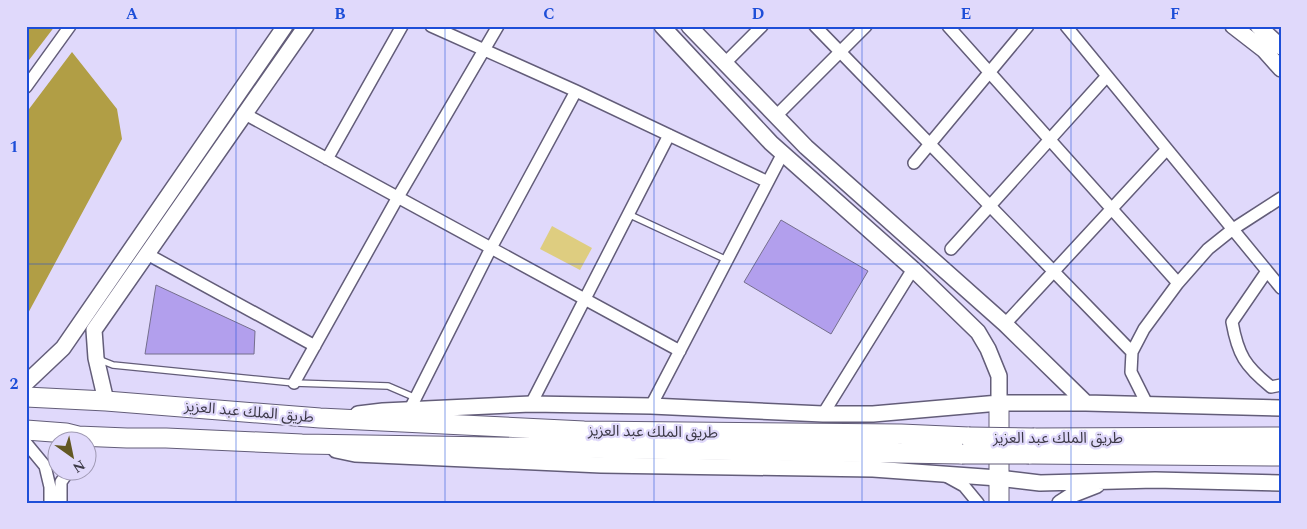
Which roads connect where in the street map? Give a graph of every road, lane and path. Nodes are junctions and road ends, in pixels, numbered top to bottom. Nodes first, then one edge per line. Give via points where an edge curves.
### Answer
1 (70, 26) edge
2 (285, 26) edge
3 (306, 26) edge
4 (402, 26) edge
5 (431, 26) edge
6 (498, 26) edge
7 (662, 26) edge
8 (689, 26) edge
9 (762, 26) edge
10 (816, 26) edge
11 (866, 26) edge
12 (948, 26) edge
13 (1028, 26) edge
14 (1066, 26) edge
15 (1233, 26) edge
16 (1258, 26) edge
17 (1281, 47) edge
18 (484, 50) junction
19 (840, 52) junction
20 (725, 63) junction
21 (1281, 69) edge
22 (989, 72) junction
23 (1107, 76) junction
24 (26, 87) edge
25 (576, 91) junction
26 (245, 114) junction
27 (776, 116) junction
28 (668, 135) junction
29 (1049, 140) junction
30 (930, 144) junction
31 (1167, 149) junction
32 (783, 153) junction
33 (327, 158) junction
34 (914, 162) dead end
35 (768, 182) junction
36 (398, 197) junction
37 (1281, 198) edge
38 (990, 206) junction
39 (1111, 209) junction
40 (628, 214) junction
41 (1233, 229) junction
42 (491, 248) junction
43 (951, 249) dead end
44 (147, 254) junction
45 (727, 260) junction
46 (913, 269) junction
47 (1054, 271) junction
48 (1267, 271) junction
49 (1178, 283) junction
50 (1281, 288) edge
51 (584, 299) junction
52 (1005, 324) junction
53 (315, 346) junction
54 (680, 351) junction
55 (1132, 352) junction
56 (96, 358) junction
57 (26, 383) edge
58 (294, 383) junction
59 (1281, 385) edge
60 (26, 397) edge
61 (106, 401) junction
62 (999, 403) junction
63 (1086, 403) junction
64 (413, 404) junction
65 (531, 404) junction
66 (1147, 404) junction
67 (651, 406) junction
68 (1281, 408) edge
69 (823, 414) junction
70 (320, 418) junction
71 (26, 430) edge
72 (53, 432) edge
73 (1281, 437) edge
74 (98, 439) edge
75 (26, 443) edge
76 (302, 444) junction
77 (966, 446) junction
78 (1031, 446) junction
79 (1281, 456) edge
80 (943, 474) junction
81 (998, 478) junction
82 (61, 482) edge
83 (1106, 482) junction
84 (1281, 483) edge
85 (50, 503) edge
86 (61, 503) edge
87 (978, 503) edge
88 (998, 503) edge
89 (1060, 503) edge

1 - 24 street
2 - 57 street via 63,348
3 - 26 street
4 - 33 street
5 - 18 street
6 - 18 street
7 - 32 street
8 - 20 street
9 - 20 street
10 - 19 street
11 - 19 street
12 - 22 street
13 - 22 street
14 - 23 street
15 - 21 street via 1264,50
16 - 17 street
18 - 25 street
18 - 36 street
19 - 27 street
19 - 30 street
20 - 27 street
22 - 29 street
22 - 30 street
23 - 29 street
23 - 31 street
25 - 28 street
25 - 42 street
26 - 33 street
26 - 44 street
27 - 52 street via 806,147
28 - 35 street
28 - 40 street
29 - 38 street
29 - 39 street
30 - 34 street
30 - 38 street
31 - 39 street
31 - 41 street
32 - 35 street
32 - 46 street
33 - 36 street
35 - 45 street
36 - 42 street
36 - 53 street
37 - 41 street
38 - 43 street
38 - 47 street
39 - 47 street
39 - 49 street
40 - 45 lane
40 - 51 street
41 - 48 street
41 - 49 street via 1208,249
42 - 51 street
42 - 64 street
44 - 53 street
44 - 56 street via 94,330
45 - 54 street
46 - 62 street via 978,332 999,376
46 - 69 street
47 - 52 street
47 - 55 street
48 - 50 street
48 - 59 street via 1232,322 1236,344 1251,371 1271,387
49 - 55 street via 1144,329
51 - 54 street
51 - 65 street
52 - 63 street
53 - 58 street
54 - 67 street
55 - 66 street via 1131,372
56 - 58 lane via 113,365
56 - 61 street
58 - 64 lane via 388,386
60 - 61 main road, طريق الملك عبد العزيز
61 - 70 main road, طريق الملك عبد العزيز
62 - 63 street
62 - 69 street via 873,414
62 - 81 main road
63 - 66 street
64 - 65 street
64 - 70 street
65 - 67 street
66 - 68 street
67 - 69 street
70 - 77 main road, طريق الملك عبد العزيز via 584,431 901,434
71 - 72 main road
73 - 78 main road, طريق الملك عبد العزيز
74 - 76 main road
75 - 85 street via 45,466
76 - 77 main road
76 - 80 street via 354,454 600,465 873,469
77 - 78 main road, طريق الملك عبد العزيز, bridge
78 - 79 main road
80 - 81 street
80 - 87 street via 964,486
81 - 83 street via 1040,483
81 - 88 main road
82 - 86 street
83 - 84 street
83 - 89 street

